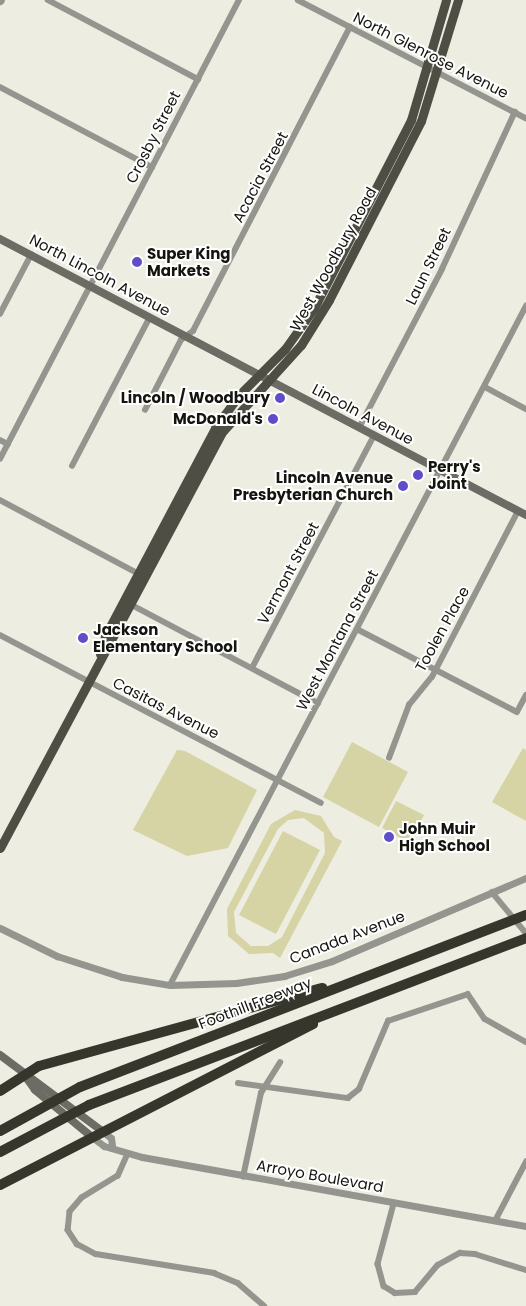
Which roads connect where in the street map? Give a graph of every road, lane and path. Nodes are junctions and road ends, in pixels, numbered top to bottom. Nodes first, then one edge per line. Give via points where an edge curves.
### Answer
1 (48, 0) edge
2 (239, 0) edge
3 (298, 0) edge
4 (446, 0) edge
5 (458, 0) edge
6 (350, 27) junction
7 (428, 67) junction
8 (438, 72) junction
9 (198, 79) junction
10 (0, 87) edge
11 (515, 112) junction
12 (526, 118) edge
13 (152, 167) junction
14 (0, 239) edge
15 (31, 255) junction
16 (90, 287) junction
17 (525, 310) edge
18 (0, 314) edge
19 (150, 318) junction
20 (187, 336) junction
21 (260, 375) junction
22 (269, 379) junction
23 (485, 387) junction
24 (526, 409) edge
25 (145, 410) dead end
26 (359, 428) junction
27 (374, 436) junction
28 (0, 440) edge
29 (8, 444) junction
30 (0, 459) edge
31 (72, 466) dead end
32 (440, 470) junction
33 (0, 500) edge
34 (522, 513) edge
35 (142, 575) junction
36 (127, 603) junction
37 (357, 629) junction
38 (0, 635) edge
39 (252, 668) junction
40 (435, 670) junction
41 (86, 682) junction
42 (526, 695) edge
43 (318, 703) junction
44 (390, 758) dead end
45 (277, 781) junction
46 (321, 802) dead end
47 (1, 843) edge
48 (526, 878) edge
49 (492, 892) junction
50 (526, 915) edge
51 (0, 928) edge
52 (526, 932) edge
53 (526, 938) edge
54 (364, 978) junction
55 (170, 986) junction
56 (358, 1001) junction
57 (526, 1042) edge
58 (0, 1056) edge
59 (280, 1063) dead end
60 (23, 1074) junction
61 (238, 1083) dead end
62 (265, 1088) junction
63 (0, 1091) edge
64 (100, 1130) junction
65 (0, 1131) edge
66 (90, 1136) junction
67 (112, 1145) junction
68 (0, 1152) edge
69 (128, 1154) junction
70 (526, 1162) edge
71 (243, 1177) junction
72 (0, 1184) edge
73 (394, 1204) junction
74 (495, 1221) junction
75 (526, 1226) edge
76 (526, 1270) edge
77 (264, 1306) edge

1 - 9 street
2 - 9 street, Crosby Street
3 - 6 street, North Glenrose Avenue
4 - 7 main road, West Woodbury Road
5 - 8 main road, West Woodbury Road
6 - 7 street, North Glenrose Avenue
6 - 20 street, Acacia Street via 282,164
7 - 8 street, North Glenrose Avenue
7 - 21 main road, West Woodbury Road via 403,137 313,311 285,350
8 - 11 street, North Glenrose Avenue
8 - 22 main road, West Woodbury Road via 415,135 329,300 301,345
9 - 13 street, Crosby Street
10 - 13 street
11 - 12 street, North Glenrose Avenue
11 - 26 street, Laun Street via 442,269
13 - 16 street, Crosby Street
14 - 15 main road, North Lincoln Avenue
15 - 16 main road, North Lincoln Avenue
15 - 18 street
16 - 19 main road, North Lincoln Avenue
16 - 29 street, Crosby Street
17 - 23 street, West Montana Street
19 - 20 main road, North Lincoln Avenue
19 - 31 street
20 - 21 main road, Lincoln Avenue
20 - 25 street, Acacia Street via 181,340
21 - 22 main road, Lincoln Avenue
21 - 35 main road, West Woodbury Road via 215,428
22 - 26 main road, Lincoln Avenue
22 - 35 main road, West Woodbury Road via 223,431
23 - 24 street
23 - 32 street, West Montana Street
26 - 27 main road, Lincoln Avenue
27 - 32 main road, Lincoln Avenue
27 - 39 street, Vermont Street
28 - 29 street
29 - 30 street, Crosby Street
32 - 34 main road, Lincoln Avenue
32 - 37 street, West Montana Street
33 - 35 street
34 - 40 street, Toolen Place
35 - 36 main road, West Woodbury Road
36 - 39 street
36 - 41 main road, West Woodbury Road
37 - 40 street
37 - 43 street, West Montana Street
38 - 41 street, Casitas Avenue
39 - 43 street
40 - 42 street via 517,712
40 - 44 street, Toolen Place via 405,713
41 - 45 street, Casitas Avenue
41 - 47 main road, West Woodbury Road
43 - 45 street, West Montana Street
45 - 46 street, Casitas Avenue
45 - 55 street, West Montana Street
48 - 49 street, Canada Avenue
49 - 52 street
49 - 55 street, Canada Avenue via 306,970 236,983
50 - 54 highway, Foothill Freeway
51 - 55 street, Canada Avenue via 85,966
53 - 56 highway
54 - 60 highway via 178,1025
54 - 65 highway, Foothill Freeway via 80,1086
56 - 64 highway
56 - 68 highway via 89,1105
57 - 62 street via 485,1019 468,994 388,1021 359,1089 348,1098
58 - 60 main road
59 - 62 street
60 - 63 highway
60 - 64 main road, Arroyo Boulevard
60 - 66 main road, Arroyo Boulevard via 36,1090
61 - 62 street
62 - 71 street
64 - 66 highway
64 - 67 street, Arroyo Boulevard via 111,1138
66 - 67 street, Arroyo Boulevard via 104,1146
66 - 72 highway
67 - 69 street, Arroyo Boulevard
69 - 71 street, Arroyo Boulevard
69 - 77 street via 118,1176 82,1198 70,1212 68,1230 77,1244 96,1254 214,1273 238,1283
70 - 74 street
71 - 73 street, Arroyo Boulevard
73 - 74 street, Arroyo Boulevard
73 - 76 street via 378,1264 381,1281 389,1290 402,1295 414,1292 438,1265 460,1253 475,1254
74 - 75 street, Arroyo Boulevard

